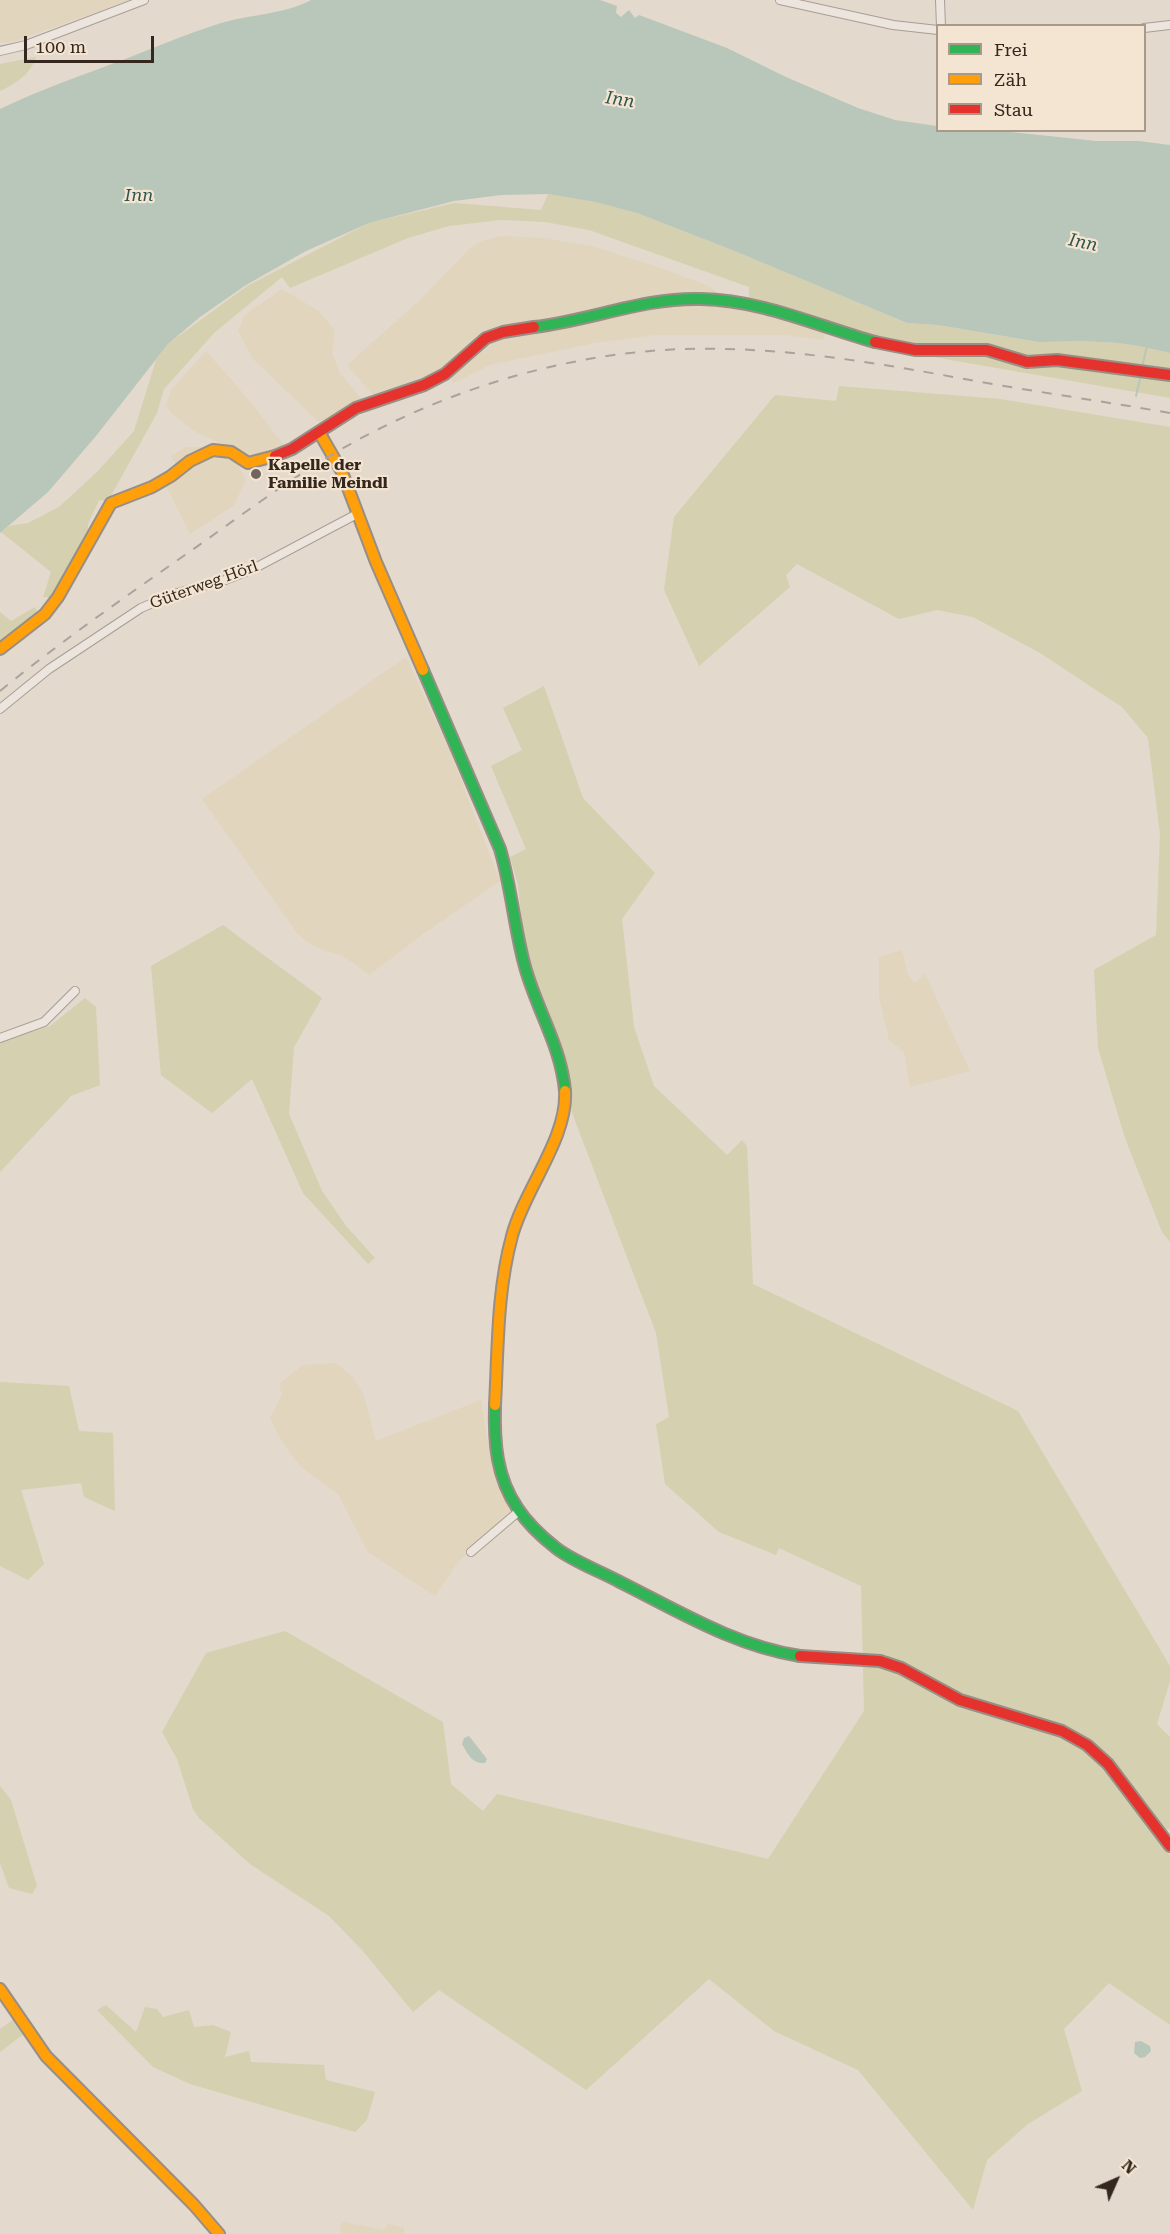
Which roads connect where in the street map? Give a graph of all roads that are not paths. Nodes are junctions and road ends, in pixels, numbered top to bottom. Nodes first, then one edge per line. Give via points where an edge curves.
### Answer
1 (144, 0) edge
2 (780, 0) edge
3 (940, 0) edge
4 (941, 24) edge
5 (1170, 25) edge
6 (1146, 28) edge
7 (936, 30) edge
8 (0, 51) edge
9 (1170, 375) edge
10 (319, 432) junction
11 (357, 514) junction
12 (0, 649) edge
13 (0, 709) edge
14 (75, 991) dead end
15 (0, 1038) edge
16 (518, 1512) junction
17 (471, 1552) dead end
18 (1170, 1846) edge
19 (0, 1989) edge
20 (219, 2234) edge

1 - 8 street via 26,45
2 - 7 street via 893,26
3 - 4 street
5 - 6 street
9 - 10 street via 1057,360 1019,361 987,350 940,352 893,347 742,301 696,298 500,333 486,339 444,375 355,409
10 - 11 street via 342,472
10 - 12 street via 288,451 255,462 248,463 231,452 213,450 152,487 111,503 58,597 45,614
11 - 13 street, Güterweg Hörl via 255,568 141,608 49,669
11 - 16 street via 500,849 525,966 560,1061 564,1085 563,1112 557,1131 518,1215 502,1277 494,1437 501,1474
14 - 15 street via 44,1022
16 - 17 street
16 - 18 street via 567,1555 749,1644 802,1656 880,1661 960,1700 1062,1731 1087,1745 1108,1764
19 - 20 street via 46,2056

